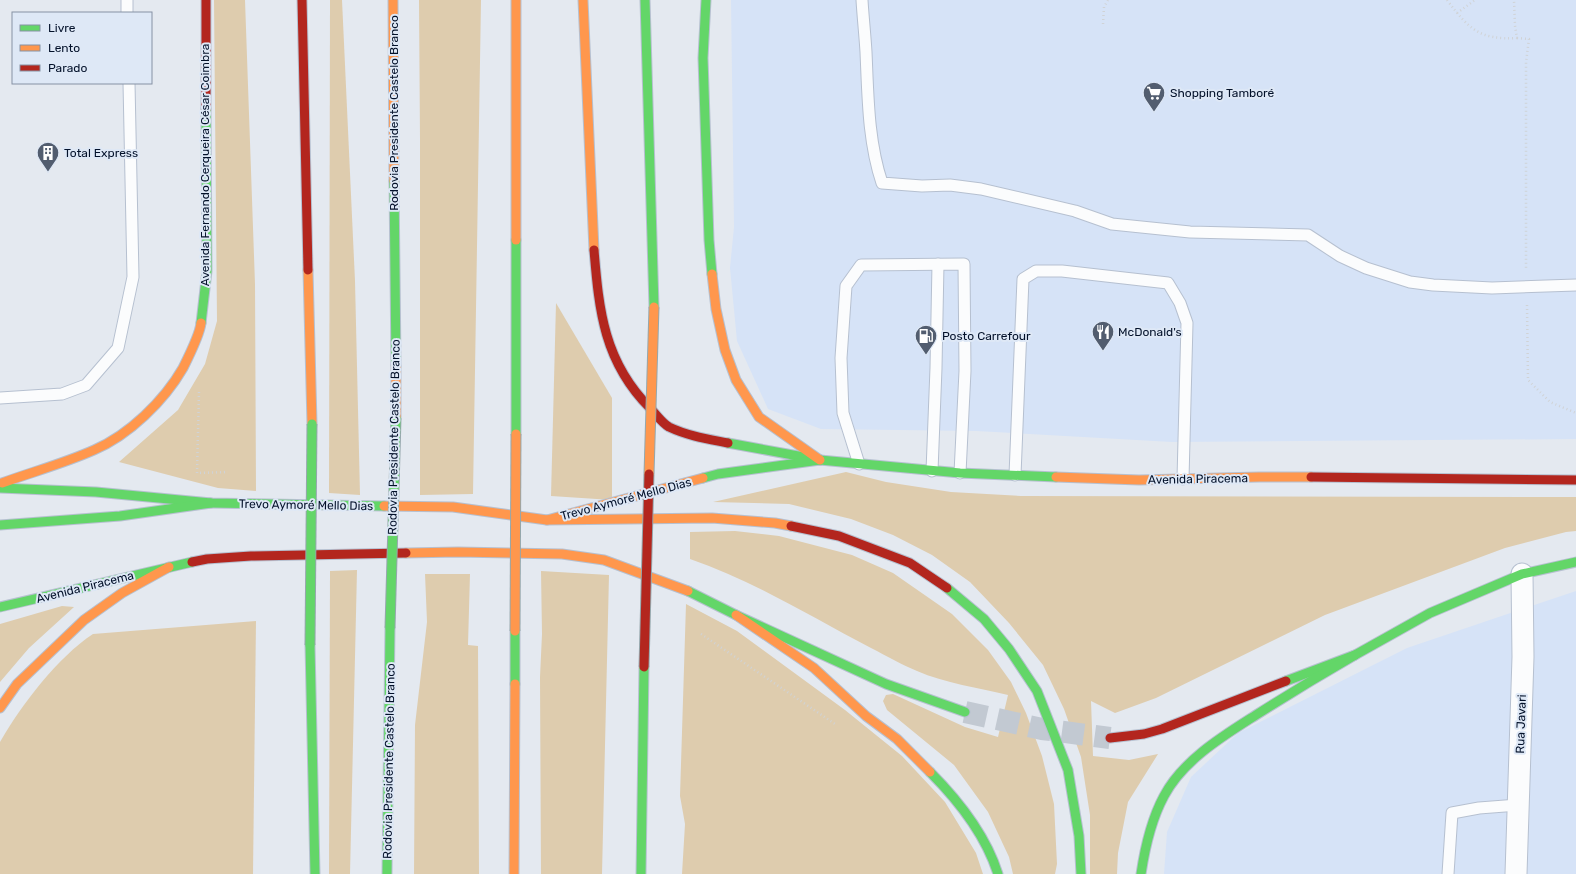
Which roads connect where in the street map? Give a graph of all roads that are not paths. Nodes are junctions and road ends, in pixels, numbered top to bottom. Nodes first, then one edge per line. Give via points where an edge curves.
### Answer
1 (127, 0) edge
2 (206, 0) edge
3 (302, 0) edge
4 (393, 0) edge
5 (516, 0) edge
6 (583, 0) edge
7 (645, 0) edge
8 (706, 0) edge
9 (862, 5) edge
10 (127, 12) edge
11 (128, 84) edge
12 (938, 264) junction
13 (1574, 285) edge
14 (0, 398) edge
15 (820, 460) junction
16 (858, 464) junction
17 (932, 471) junction
18 (960, 473) junction
19 (1015, 476) junction
20 (1183, 479) junction
21 (1576, 480) edge
22 (0, 484) edge
23 (0, 488) edge
24 (211, 503) junction
25 (547, 520) junction
26 (0, 525) edge
27 (1576, 562) edge
28 (169, 567) junction
29 (1522, 574) junction
30 (0, 607) edge
31 (736, 615) junction
32 (1355, 655) junction
33 (0, 708) edge
34 (965, 712) tunnel mouth
35 (1110, 738) tunnel mouth
36 (1518, 805) junction
37 (642, 833) junction
38 (650, 860) dead end
39 (315, 874) edge
40 (387, 874) edge
41 (514, 874) edge
42 (641, 874) edge
43 (998, 874) edge
44 (1081, 874) edge
45 (1141, 874) edge
46 (1448, 874) edge
47 (1516, 874) edge

1 - 10 lane
2 - 22 main road, Avenida Fernando Cerqueira César Coimbra via 207,271 200,326 187,360 174,383 126,432 95,450
3 - 39 main road, bridge via 312,424 310,645
4 - 40 main road, Rodovia Presidente Castelo Branco, bridge via 396,418
5 - 41 main road, bridge
6 - 15 main road via 598,299 606,336 619,368 636,394 668,426 695,437
7 - 37 main road, bridge via 654,307
8 - 15 main road via 703,58 709,240 716,309 725,350 736,380 759,417
9 - 13 lane via 869,120 876,167 882,183 950,185 981,189 1075,211 1112,224 1190,232 1308,235 1340,256 1366,268 1410,282 1492,288
11 - 14 lane via 133,277 118,348 86,385 62,394
12 - 16 lane via 861,265 846,286 841,358 843,413
12 - 17 lane
12 - 18 lane via 964,264 966,371
15 - 16 main road, Avenida Piracema
15 - 25 main road, Trevo Aymoré Mello Dias via 718,474
16 - 17 main road, Avenida Piracema
17 - 18 main road, Avenida Piracema
18 - 19 main road, Avenida Piracema
19 - 20 main road, Avenida Piracema
19 - 20 lane via 1023,279 1036,271 1062,271 1168,283 1180,303 1187,323
20 - 21 main road, Avenida Piracema via 1338,477
23 - 24 main road, Trevo Aymoré Mello Dias via 96,492
24 - 25 main road, Trevo Aymoré Mello Dias via 452,507
24 - 26 main road via 120,516
25 - 44 main road via 712,518 775,523 839,536 910,563 954,593 984,620 1009,649 1037,691 1068,770 1079,836
27 - 29 main road
28 - 30 main road, Avenida Piracema
28 - 31 main road via 207,559 251,556 458,552 562,554 604,560 692,592
28 - 33 main road via 122,593 84,620 17,684
29 - 32 main road via 1430,613
29 - 36 street, Rua Javari via 1523,657
31 - 34 main road via 886,684
31 - 43 main road via 814,668 866,716 897,739 940,782 969,818 993,858
32 - 35 main road via 1162,729
32 - 45 main road via 1233,730 1188,767 1165,795 1152,825
36 - 46 lane via 1452,813
36 - 47 street, Rua Javari
37 - 38 main road
37 - 42 main road

